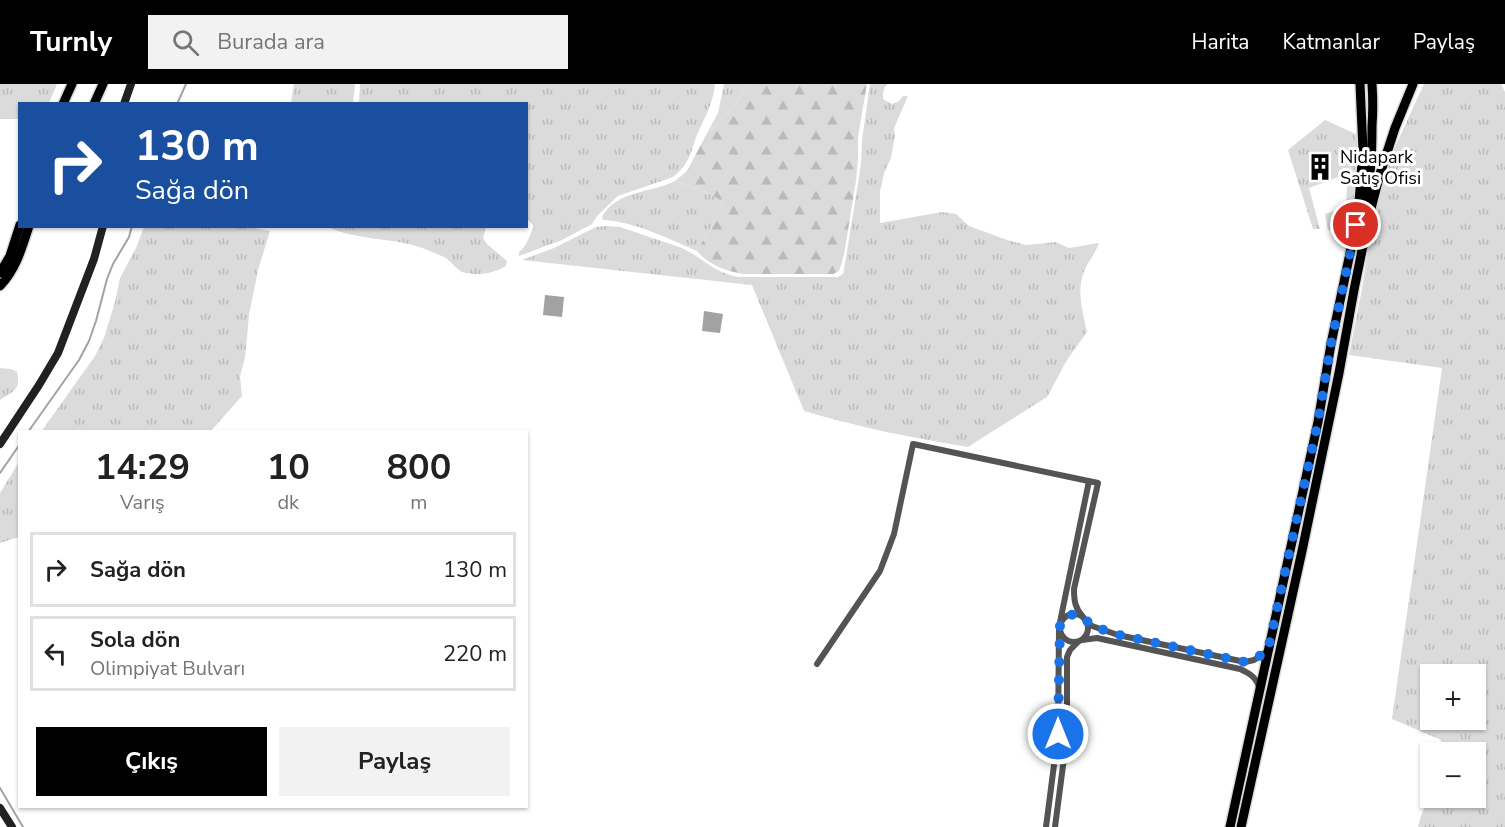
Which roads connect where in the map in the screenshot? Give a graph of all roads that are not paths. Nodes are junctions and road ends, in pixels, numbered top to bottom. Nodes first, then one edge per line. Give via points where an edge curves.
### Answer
1 (72, 84) edge
2 (103, 84) edge
3 (131, 84) edge
4 (1360, 84) edge
5 (1372, 84) edge
6 (1413, 84) edge
7 (95, 101) edge
8 (64, 102) edge
9 (125, 102) edge
10 (1356, 225) junction
11 (19, 228) edge
12 (28, 228) edge
13 (102, 228) edge
14 (0, 273) edge
15 (0, 286) edge
16 (0, 444) edge
17 (1089, 481) junction
18 (1084, 619) junction
19 (1060, 626) junction
20 (1080, 641) junction
21 (1268, 650) junction
22 (817, 664) dead end
23 (1260, 691) junction
24 (0, 808) edge
25 (12, 827) edge
26 (1046, 827) edge
27 (1055, 827) edge
28 (1230, 827) edge
29 (1241, 827) edge

1 - 8 main road
2 - 7 main road
3 - 9 street
4 - 10 main road via 1363,150
5 - 10 main road via 1372,161 1366,199
6 - 29 main road via 1395,128 1369,216 1300,561
10 - 21 main road
11 - 14 main road
12 - 15 main road via 17,262
13 - 16 street via 58,353
17 - 18 street via 1098,483 1074,589 1076,610
17 - 19 street
17 - 22 street via 913,444 894,534 880,571
18 - 19 street via 1070,614
18 - 20 street via 1088,628
18 - 21 street via 1092,626 1119,635 1245,662
19 - 20 street via 1066,640
19 - 26 street via 1058,734
20 - 23 street via 1097,638 1240,669 1258,682
20 - 27 street via 1067,657 1067,735
21 - 23 main road
23 - 28 main road
24 - 25 street

